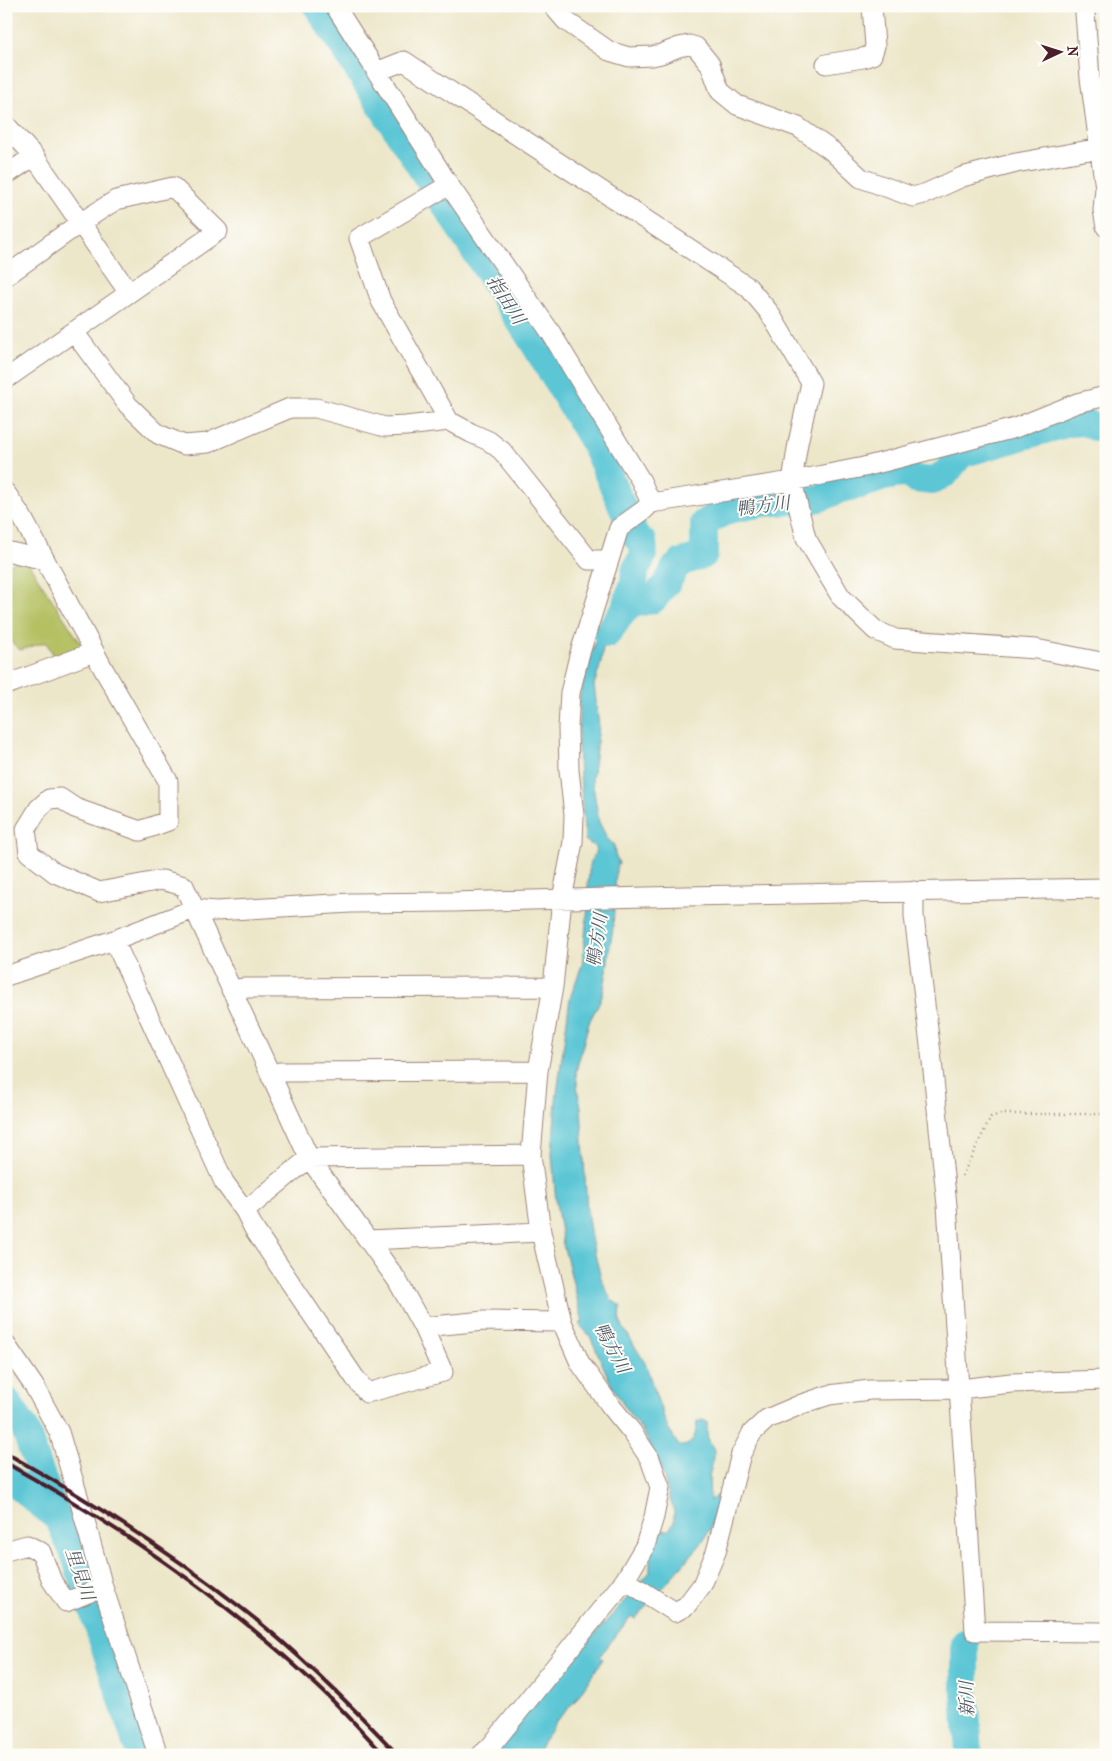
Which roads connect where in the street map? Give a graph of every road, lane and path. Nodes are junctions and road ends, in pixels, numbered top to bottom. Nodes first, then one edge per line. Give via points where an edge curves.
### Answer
1 (335, 6) edge
2 (553, 6) edge
3 (872, 6) edge
4 (1086, 6) edge
5 (826, 64) dead end
6 (376, 72) junction
7 (6, 125) edge
8 (1103, 147) edge
9 (34, 156) junction
10 (6, 175) edge
11 (449, 185) junction
12 (80, 223) junction
13 (1106, 227) edge
14 (6, 276) edge
15 (129, 293) junction
16 (74, 332) junction
17 (6, 379) edge
18 (1106, 396) edge
19 (449, 421) junction
20 (794, 487) junction
21 (6, 493) edge
22 (648, 507) junction
23 (6, 551) edge
24 (45, 560) junction
25 (608, 560) junction
26 (94, 652) junction
27 (1106, 663) edge
28 (6, 685) edge
29 (1106, 888) edge
30 (914, 891) junction
31 (571, 898) junction
32 (194, 909) junction
33 (114, 940) junction
34 (6, 976) edge
35 (553, 987) junction
36 (231, 990) junction
37 (538, 1072) junction
38 (271, 1077) junction
39 (1106, 1114) edge
40 (531, 1155) junction
41 (308, 1158) junction
42 (960, 1178) dead end
43 (245, 1211) junction
44 (541, 1232) junction
45 (368, 1240) junction
46 (562, 1322) junction
47 (423, 1327) junction
48 (6, 1344) edge
49 (1106, 1380) edge
50 (960, 1390) junction
51 (6, 1551) edge
52 (625, 1580) junction
53 (102, 1587) junction
54 (1106, 1632) edge
55 (158, 1755) edge
56 (481, 1755) edge

1 - 6 street
2 - 8 street via 566,20 608,51 628,56 652,56 689,45 696,47 710,64 720,90 737,105 798,127 832,151 861,178 913,197 962,177
3 - 5 street via 875,46 872,55
4 - 8 street via 1090,78
6 - 11 street
6 - 20 street via 404,61 748,287 769,312 811,383 798,443
7 - 9 street
8 - 13 street
9 - 10 street
9 - 12 street
11 - 19 street via 359,238 381,301
11 - 22 street via 551,333 641,481
12 - 14 street
12 - 15 street
12 - 15 street via 116,200 173,187 218,231
15 - 16 street
16 - 17 street
16 - 19 street via 128,405 158,434 184,445 208,443 290,408 316,408 385,427
18 - 20 street via 1077,403 1015,428
19 - 25 street via 502,451 588,560
20 - 22 street
20 - 27 street via 806,538 841,597 875,630 895,639 1036,649
21 - 24 street
22 - 25 street via 619,528
23 - 24 street
24 - 26 street
25 - 31 street via 570,692 568,744 574,814
26 - 28 street
26 - 32 street via 168,781 168,822 140,831 75,808 60,798 49,799 26,829 28,853 55,874 99,892 162,880 184,886
29 - 30 street
30 - 31 street
30 - 50 street via 914,916 947,1205
31 - 32 street via 350,903 216,911
31 - 35 street
32 - 33 street
32 - 36 street
33 - 34 street
33 - 43 street via 224,1182
35 - 36 street
35 - 37 street
36 - 38 street
37 - 38 street via 280,1072
37 - 40 street
38 - 41 street
39 - 42 path via 1001,1114 991,1117
40 - 41 street
40 - 44 street
41 - 43 street
41 - 45 street
43 - 47 street via 254,1229 367,1393 443,1372
44 - 45 street
44 - 46 street
45 - 47 street via 397,1280
46 - 47 street via 484,1321
46 - 52 street via 580,1363 650,1459 660,1488 645,1546
48 - 53 street via 59,1432
49 - 50 street via 1011,1383
50 - 52 street via 870,1390 829,1395 767,1419 752,1433 741,1454 716,1552 702,1585 686,1606 675,1612
50 - 54 street via 975,1631
51 - 53 street via 27,1545 41,1552 52,1581 66,1602
52 - 56 street
53 - 55 street

